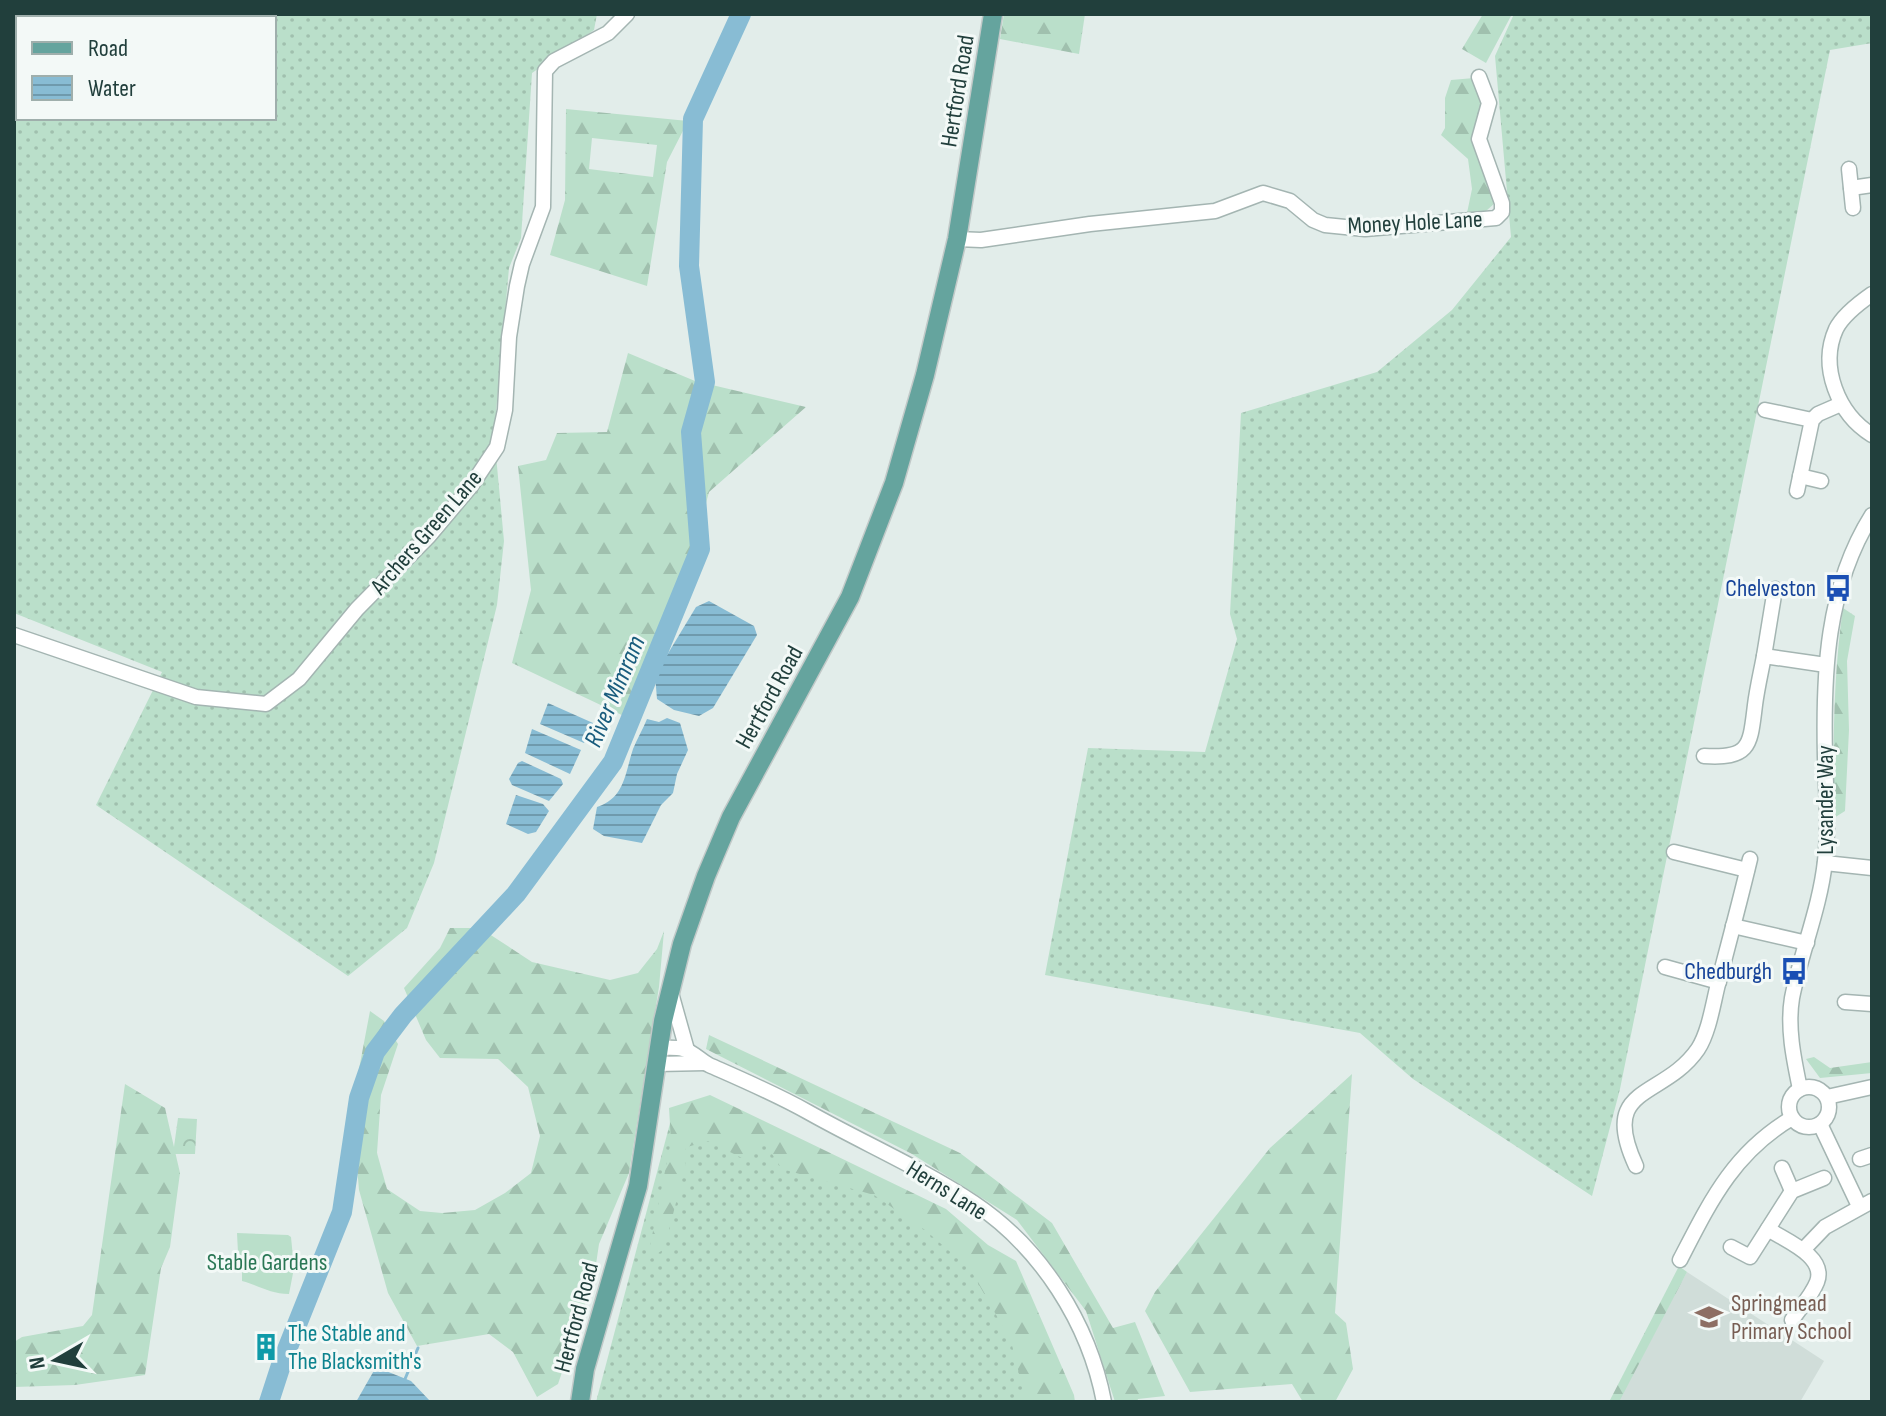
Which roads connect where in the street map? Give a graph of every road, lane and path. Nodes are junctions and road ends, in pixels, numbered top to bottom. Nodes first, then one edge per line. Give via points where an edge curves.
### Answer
1 (627, 14) edge
2 (993, 14) edge
3 (1479, 77) dead end
4 (1849, 169) dead end
5 (1872, 185) edge
6 (1851, 188) junction
7 (1853, 208) dead end
8 (957, 239) junction
9 (1872, 294) edge
10 (1841, 404) junction
11 (1765, 410) dead end
12 (1812, 420) junction
13 (1872, 435) edge
14 (1821, 481) dead end
15 (1872, 515) edge
16 (1775, 589) dead end
17 (14, 635) edge
18 (1764, 656) junction
19 (1826, 665) junction
20 (1704, 756) dead end
21 (1674, 852) dead end
22 (1825, 863) junction
23 (1872, 868) edge
24 (1733, 926) junction
25 (1807, 943) junction
26 (1665, 967) dead end
27 (1719, 982) junction
28 (670, 988) junction
29 (1845, 1002) dead end
30 (1872, 1004) edge
31 (687, 1050) junction
32 (658, 1056) junction
33 (705, 1063) junction
34 (1872, 1087) edge
35 (1800, 1089) junction
36 (1827, 1097) junction
37 (1792, 1118) junction
38 (1820, 1124) junction
39 (1636, 1166) dead end
40 (1782, 1168) dead end
41 (1824, 1178) dead end
42 (1792, 1191) junction
43 (1866, 1204) edge
44 (1768, 1229) junction
45 (1731, 1247) dead end
46 (1803, 1250) junction
47 (1680, 1260) dead end
48 (1792, 1320) dead end
49 (580, 1402) edge
50 (1104, 1402) edge

1 - 17 street, Archers Green Lane via 608,33 545,71 543,207 522,264 497,447 429,536 357,609 299,679 266,704 196,697
2 - 8 main road, Hertford Road
3 - 8 street, Money Hole Lane via 1489,103 1479,139 1502,203 1496,218 1365,229 1313,220 1290,201 1263,193 1215,211
4 - 6 street
5 - 6 street
6 - 7 street
8 - 28 main road, Hertford Road via 889,497 850,597 731,817
9 - 10 street via 1837,327 1832,343 1833,386
10 - 12 street
10 - 13 street
11 - 12 street
12 - 14 street via 1799,484
15 - 19 street, Lysander Way via 1848,562
16 - 18 street
18 - 19 street
18 - 20 street via 1752,739 1743,751
19 - 22 street, Lysander Way
21 - 24 street via 1748,864
22 - 23 street
22 - 25 street, Lysander Way
24 - 25 street
24 - 27 street
25 - 35 street, Lysander Way via 1792,1000 1791,1036
26 - 27 street
27 - 39 street via 1699,1047 1678,1071 1626,1111 1623,1133
28 - 31 street
28 - 32 main road, Hertford Road
29 - 30 street
31 - 32 street
31 - 33 street, Herns Lane
32 - 33 street, Herns Lane
32 - 49 main road, Hertford Road via 638,1186
33 - 50 street, Herns Lane via 919,1170 1008,1229 1051,1278 1079,1326
34 - 36 street
35 - 36 street via 1812,1087
35 - 37 street via 1789,1105
36 - 38 street via 1829,1109
37 - 38 street via 1808,1128
37 - 47 street via 1753,1146 1728,1173
38 - 43 street
40 - 42 street
41 - 42 street
42 - 44 street
43 - 46 street via 1825,1227
44 - 45 street via 1750,1257
44 - 46 street
46 - 48 street via 1814,1261 1818,1276

